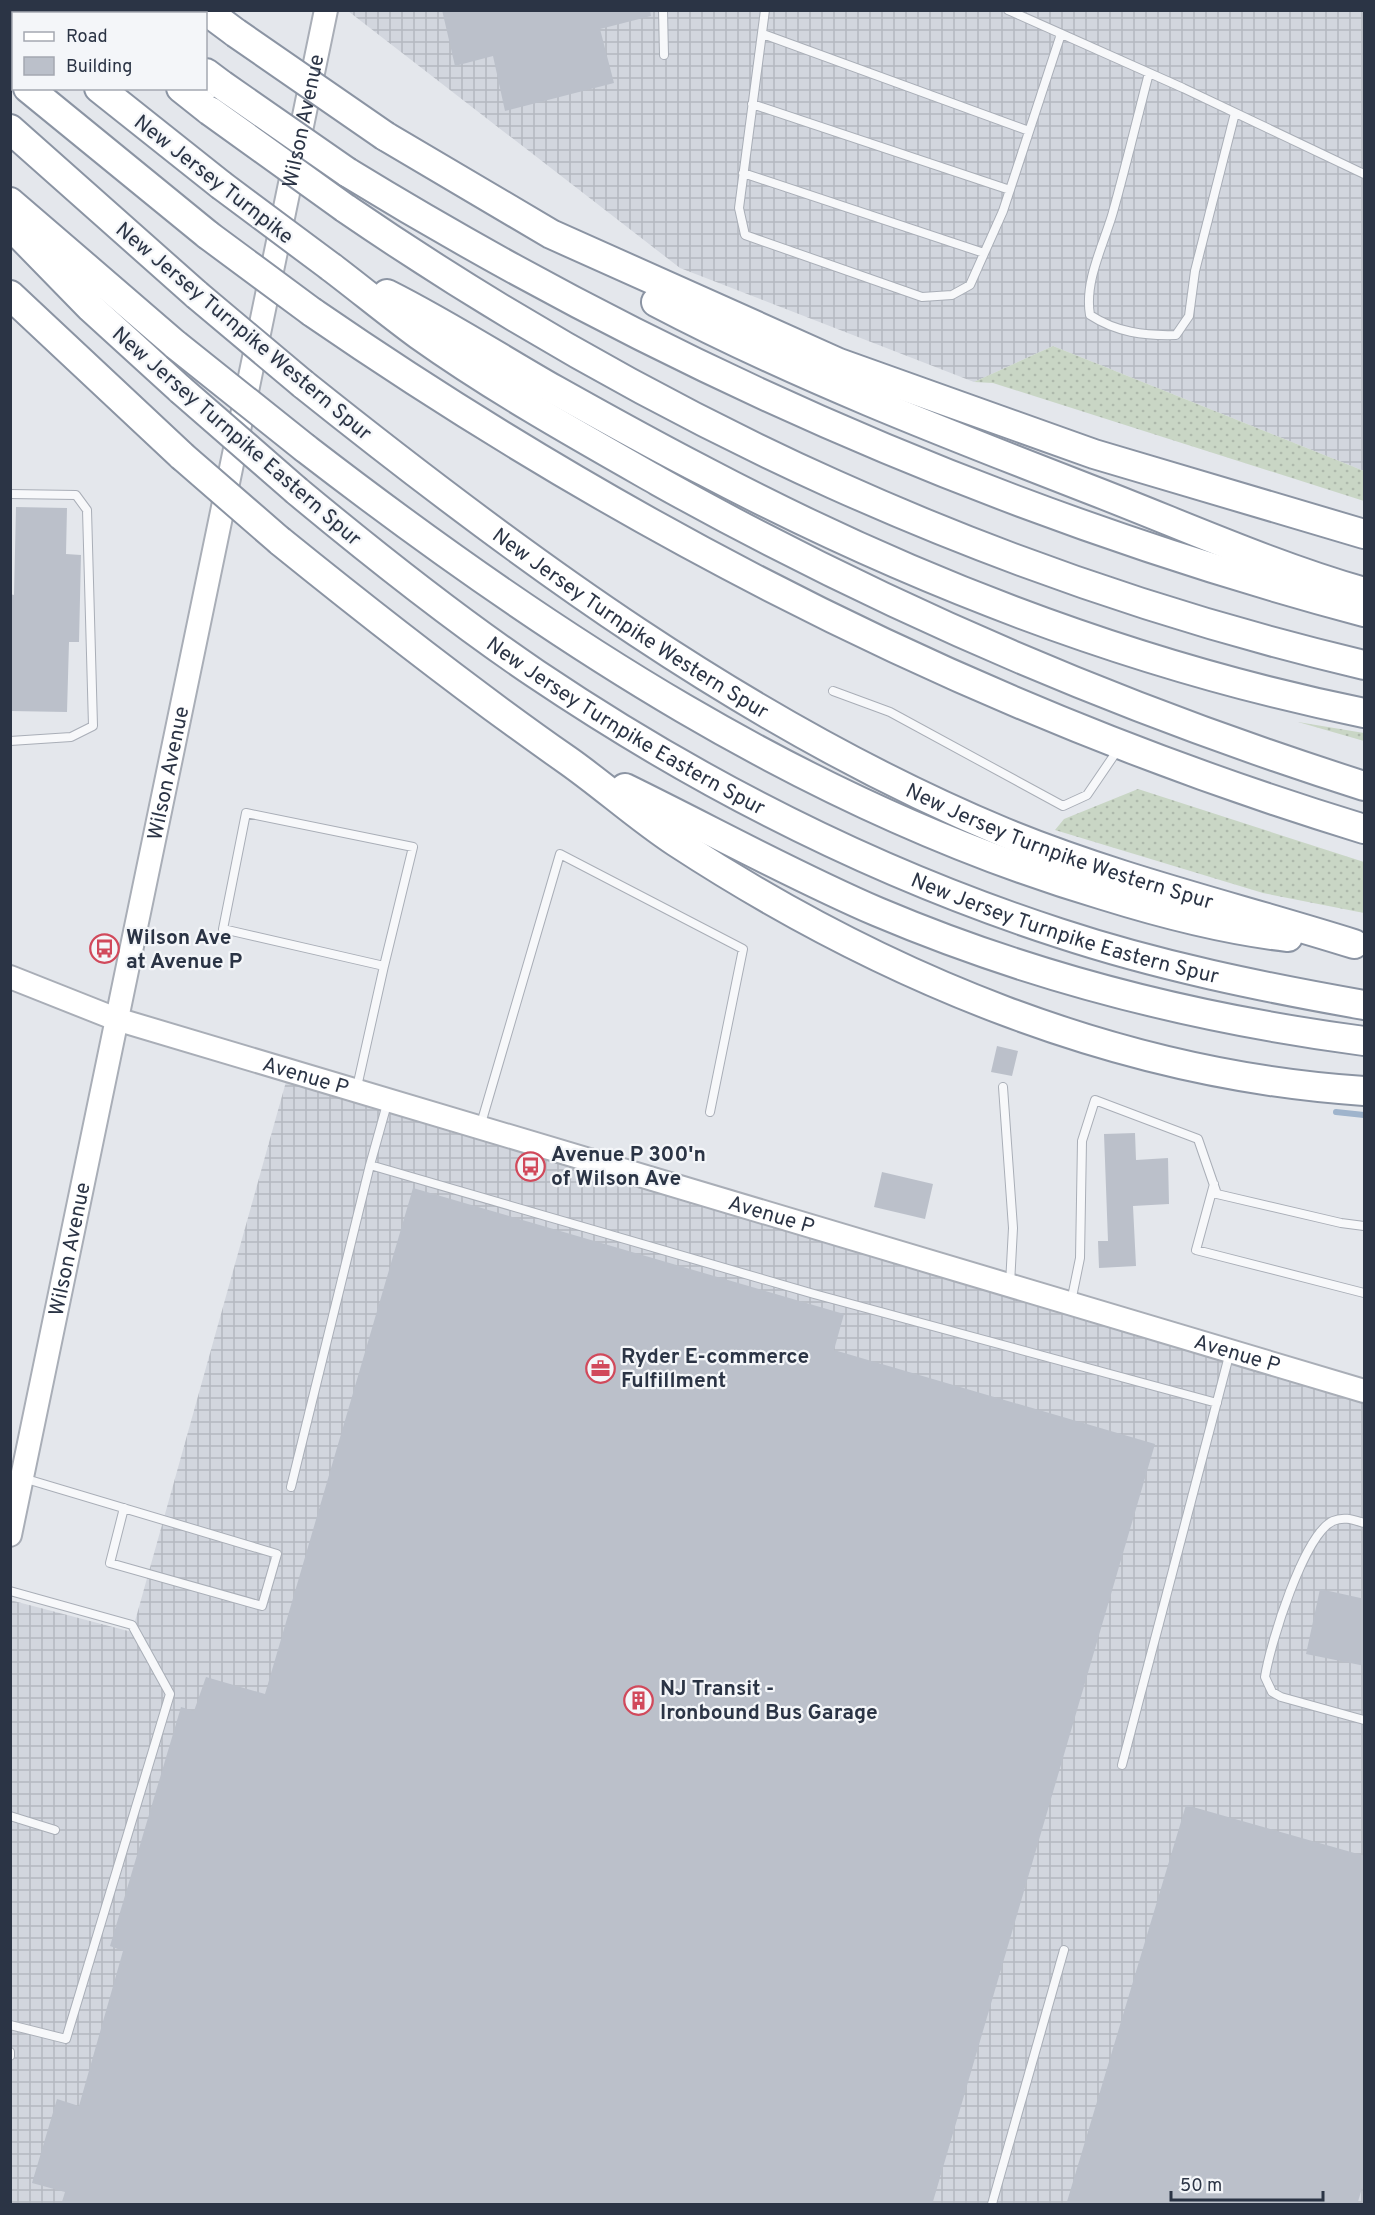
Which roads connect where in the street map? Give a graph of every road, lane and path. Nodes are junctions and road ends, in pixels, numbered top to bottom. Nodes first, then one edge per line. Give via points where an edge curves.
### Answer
1 (205, 10) edge
2 (326, 10) edge
3 (663, 10) edge
4 (765, 10) edge
5 (1008, 10) edge
6 (763, 34) junction
7 (1061, 34) junction
8 (664, 55) dead end
9 (1149, 73) junction
10 (310, 86) junction
11 (30, 90) edge
12 (102, 90) edge
13 (212, 90) edge
14 (752, 104) junction
15 (1235, 113) junction
16 (10, 129) edge
17 (1029, 131) junction
18 (743, 173) junction
19 (1365, 174) edge
20 (1010, 190) junction
21 (10, 202) edge
22 (525, 219) junction
23 (10, 225) edge
24 (984, 253) junction
25 (331, 267) junction
26 (10, 295) edge
27 (10, 494) edge
28 (1365, 534) edge
29 (1365, 592) edge
30 (1365, 612) edge
31 (1365, 665) edge
32 (833, 691) dead end
33 (1365, 713) edge
34 (10, 741) edge
35 (1122, 745) junction
36 (569, 761) junction
37 (1365, 786) edge
38 (1365, 829) edge
39 (1359, 945) edge
40 (384, 966) junction
41 (10, 977) edge
42 (1365, 1005) edge
43 (116, 1019) junction
44 (1365, 1041) edge
45 (1003, 1087) dead end
46 (356, 1091) junction
47 (1365, 1092) edge
48 (388, 1100) junction
49 (710, 1112) dead end
50 (479, 1128) junction
51 (370, 1165) junction
52 (1214, 1184) junction
53 (1365, 1226) edge
54 (1010, 1286) junction
55 (1365, 1293) edge
56 (1070, 1303) junction
57 (1231, 1351) junction
58 (1365, 1391) edge
59 (1217, 1403) junction
60 (22, 1477) junction
61 (291, 1488) dead end
62 (124, 1508) junction
63 (1365, 1523) edge
64 (10, 1535) edge
65 (10, 1591) edge
66 (1365, 1720) edge
67 (1122, 1765) dead end
68 (10, 1816) edge
69 (55, 1830) dead end
70 (1064, 1950) dead end
71 (10, 2025) edge
72 (992, 2205) edge

1 - 10 highway, bridge
2 - 10 main road, Wilson Avenue
3 - 8 lane
4 - 6 lane
5 - 7 lane
6 - 14 lane
6 - 17 lane
7 - 9 lane
7 - 17 lane
9 - 15 lane
9 - 15 lane via 1088,304 1090,315 1108,327 1148,336 1176,335 1189,316 1196,271
10 - 22 highway, bridge
10 - 43 main road, Wilson Avenue
11 - 35 highway, bridge via 208,235 312,312 486,427 705,554 917,659
12 - 25 highway, New Jersey Turnpike, bridge
13 - 30 highway, bridge via 428,221 577,304 824,424 1075,523
13 - 31 highway, bridge via 345,208 459,284 726,434 859,498 983,549 1230,631
14 - 18 lane
14 - 20 lane
15 - 19 lane
16 - 39 highway, New Jersey Turnpike Western Spur, bridge via 197,295 452,501 592,600 730,690 864,766 964,815 1084,863
17 - 20 lane
18 - 24 lane
18 - 24 lane via 739,208 745,235 922,297 952,295 970,285
20 - 24 lane
21 - 39 highway, New Jersey Turnpike Western Spur, bridge via 176,345 449,555 589,649 755,748 871,806 992,858 1142,907 1237,931
22 - 28 highway via 756,328 916,393 1137,468
22 - 29 highway via 615,281 835,387 1189,530
23 - 42 highway, New Jersey Turnpike Eastern Spur, bridge via 91,308 297,491 424,593 533,672 649,746 808,831 933,886 1060,933 1194,971
25 - 33 highway via 431,316 707,473 899,565 1018,614 1147,659 1233,684
25 - 37 highway via 419,334 520,400 798,556 1051,673 1189,727
26 - 36 highway, bridge via 182,456 280,541 419,654
27 - 34 lane via 76,495 87,510 93,726 71,737
32 - 35 lane via 890,712 1063,806 1087,795
35 - 38 highway
36 - 44 highway via 836,893 1008,962 1189,1011 1270,1028
36 - 47 highway via 673,840 734,877 863,951 945,988 1055,1028 1149,1055 1260,1078
40 - 40 lane via 413,847 246,813 223,929
40 - 46 lane
41 - 43 main road, Avenue P
43 - 46 main road, Avenue P
43 - 60 main road, Wilson Avenue
45 - 54 lane via 1013,1228
46 - 48 main road, Avenue P
48 - 50 main road, Avenue P
48 - 51 lane
49 - 50 lane via 742,949 560,854
50 - 54 main road, Avenue P
51 - 59 lane via 814,1294
51 - 61 lane
52 - 53 lane via 1217,1194
52 - 55 lane via 1196,1250
52 - 56 lane via 1198,1139 1095,1100 1082,1141 1080,1258
54 - 56 main road, Avenue P
56 - 57 main road, Avenue P
57 - 58 main road, Avenue P
57 - 59 lane
59 - 67 lane
60 - 62 lane
60 - 64 main road, Wilson Avenue
62 - 62 lane via 277,1554 262,1606 110,1563
63 - 66 lane via 1341,1518 1320,1530 1299,1568 1265,1677 1272,1692 1281,1697
65 - 71 lane via 132,1625 170,1694 66,2039
68 - 69 lane
70 - 72 lane

